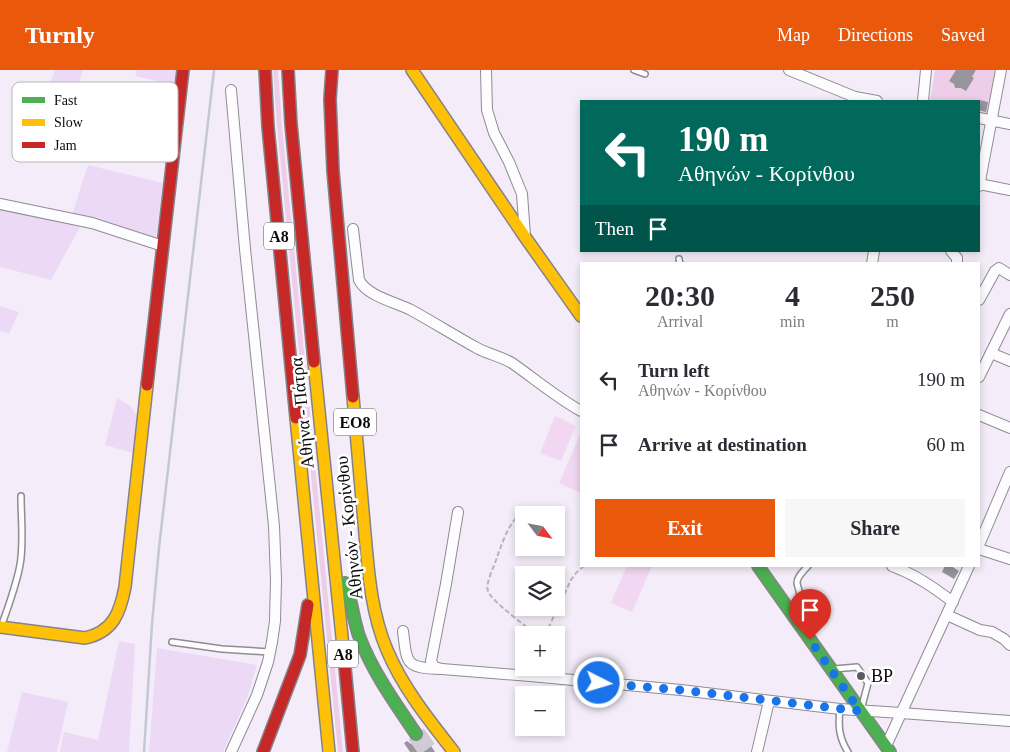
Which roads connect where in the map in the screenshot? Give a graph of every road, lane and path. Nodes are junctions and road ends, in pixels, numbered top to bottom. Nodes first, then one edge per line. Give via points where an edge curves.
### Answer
1 (183, 70) edge
2 (265, 70) edge
3 (288, 70) edge
4 (332, 70) edge
5 (412, 70) edge
6 (486, 70) edge
7 (634, 70) edge
8 (789, 70) edge
9 (926, 70) edge
10 (1001, 70) edge
11 (645, 74) dead end
12 (231, 90) dead end
13 (853, 99) edge
14 (866, 100) edge
15 (923, 100) edge
16 (178, 114) edge
17 (980, 118) edge
18 (992, 120) junction
19 (1010, 124) edge
20 (173, 162) edge
21 (980, 180) edge
22 (980, 185) edge
23 (1010, 190) edge
24 (0, 204) edge
25 (353, 229) dead end
26 (525, 237) junction
27 (163, 246) junction
28 (1010, 275) edge
29 (980, 298) edge
30 (1010, 314) edge
31 (580, 315) edge
32 (985, 357) edge
33 (1010, 361) edge
34 (980, 374) edge
35 (580, 410) edge
36 (980, 414) edge
37 (1010, 428) edge
38 (1010, 472) edge
39 (21, 496) dead end
40 (458, 512) dead end
41 (515, 519) edge
42 (980, 545) edge
43 (980, 547) edge
44 (334, 556) junction
45 (1010, 559) edge
46 (583, 567) edge
47 (759, 567) edge
48 (807, 567) edge
49 (894, 567) edge
50 (969, 567) edge
51 (312, 577) junction
52 (952, 602) junction
53 (789, 610) junction
54 (946, 615) junction
55 (525, 626) edge
56 (549, 626) edge
57 (1, 627) edge
58 (403, 631) dead end
59 (172, 642) dead end
60 (1010, 645) edge
61 (270, 652) junction
62 (442, 669) junction
63 (831, 669) junction
64 (769, 701) junction
65 (840, 709) junction
66 (860, 711) junction
67 (902, 712) junction
68 (1010, 721) edge
69 (416, 734) tunnel mouth
70 (888, 749) edge
71 (231, 752) edge
72 (264, 752) edge
73 (329, 752) edge
74 (352, 752) edge
75 (454, 752) edge
76 (757, 752) edge
77 (848, 752) edge

1 - 16 main road
2 - 51 main road, Αθήνα - Πάτρα / Α8
3 - 44 main road, Αθήνα - Πάτρα / Α8
4 - 75 main road, Αθηνών - Κορίνθου / ΕΟ8 via 330,123 333,171 369,579 376,615 388,650 407,686
5 - 26 main road
6 - 26 street via 486,110 522,194
7 - 11 lane
8 - 13 street
9 - 15 street
10 - 18 street
12 - 61 street via 274,526 275,621
13 - 14 street
17 - 18 street
18 - 19 street
18 - 21 street
20 - 27 main road
22 - 23 street
24 - 27 street via 92,223
25 - 35 street via 359,280 368,290 510,362
26 - 31 main road
27 - 57 main road via 121,608 109,626 84,638
28 - 29 street via 1000,268 995,271
30 - 32 street
32 - 33 street
32 - 34 street
36 - 37 street
38 - 42 street
39 - 57 lane via 20,564
40 - 62 street via 431,661 434,667
41 - 55 path via 502,545 488,590 492,598
43 - 45 street
44 - 69 main road via 366,649
44 - 74 main road, Αθήνα - Πάτρα / Α8
46 - 56 path via 571,580
47 - 53 main road
48 - 53 lane via 798,578 800,598
49 - 52 street via 922,579
50 - 52 street
51 - 72 main road via 300,655
51 - 73 main road, Αθήνα - Πάτρα / Α8
52 - 54 street
53 - 63 main road
54 - 60 street via 992,632
54 - 67 street
58 - 62 street via 407,656 413,666
59 - 61 lane
61 - 71 street via 257,695
62 - 64 street
63 - 66 main road
63 - 66 lane via 857,667 868,683
64 - 65 street
64 - 76 street
65 - 66 street
65 - 77 lane via 839,730
66 - 67 street
66 - 70 main road
67 - 68 street
67 - 70 street

